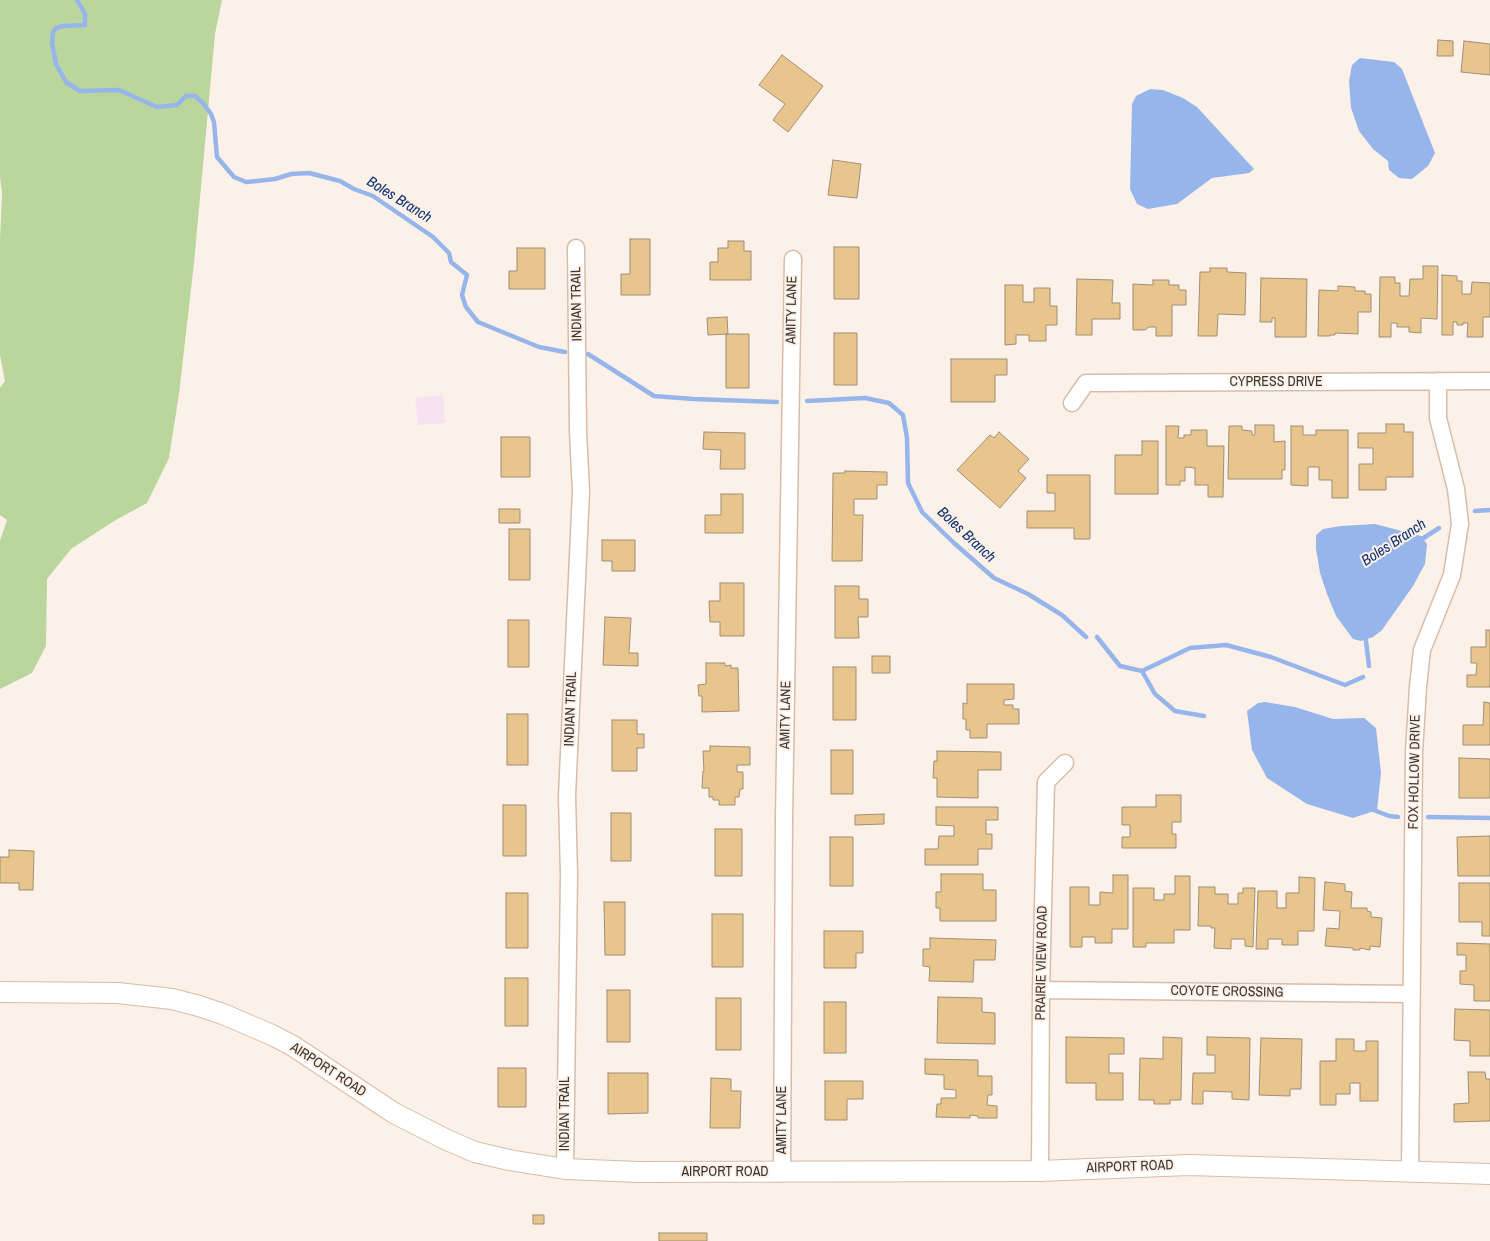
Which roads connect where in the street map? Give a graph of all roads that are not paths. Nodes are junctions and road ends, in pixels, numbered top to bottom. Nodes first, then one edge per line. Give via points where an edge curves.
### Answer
1 (576, 248) dead end
2 (793, 259) dead end
3 (1438, 381) junction
4 (1490, 381) edge
5 (1072, 403) dead end
6 (1065, 764) dead end
7 (1041, 990) junction
8 (0, 992) edge
9 (1412, 994) junction
10 (564, 1169) junction
11 (1040, 1170) junction
12 (782, 1172) junction
13 (1410, 1172) junction
14 (1490, 1174) edge

1 - 10 street, INDIAN TRAIL via 581,491 567,796
2 - 12 street, AMITY LANE
3 - 4 street, CYPRESS DRIVE
3 - 5 street, CYPRESS DRIVE via 1086,384
3 - 9 street, FOX HOLLOW DRIVE via 1438,418 1456,489 1460,524 1452,575 1422,650 1418,687 1414,752
6 - 7 street, PRAIRIE VIEW ROAD via 1046,782
7 - 9 street, COYOTE CROSSING
7 - 11 street, PRAIRIE VIEW ROAD
8 - 10 street, AIRPORT ROAD via 118,993 172,999 199,1006 293,1046 394,1113 447,1140 475,1152
9 - 13 street, FOX HOLLOW DRIVE
10 - 12 street, AIRPORT ROAD
11 - 12 street, AIRPORT ROAD
11 - 13 street, AIRPORT ROAD via 1189,1165
13 - 14 street, AIRPORT ROAD

